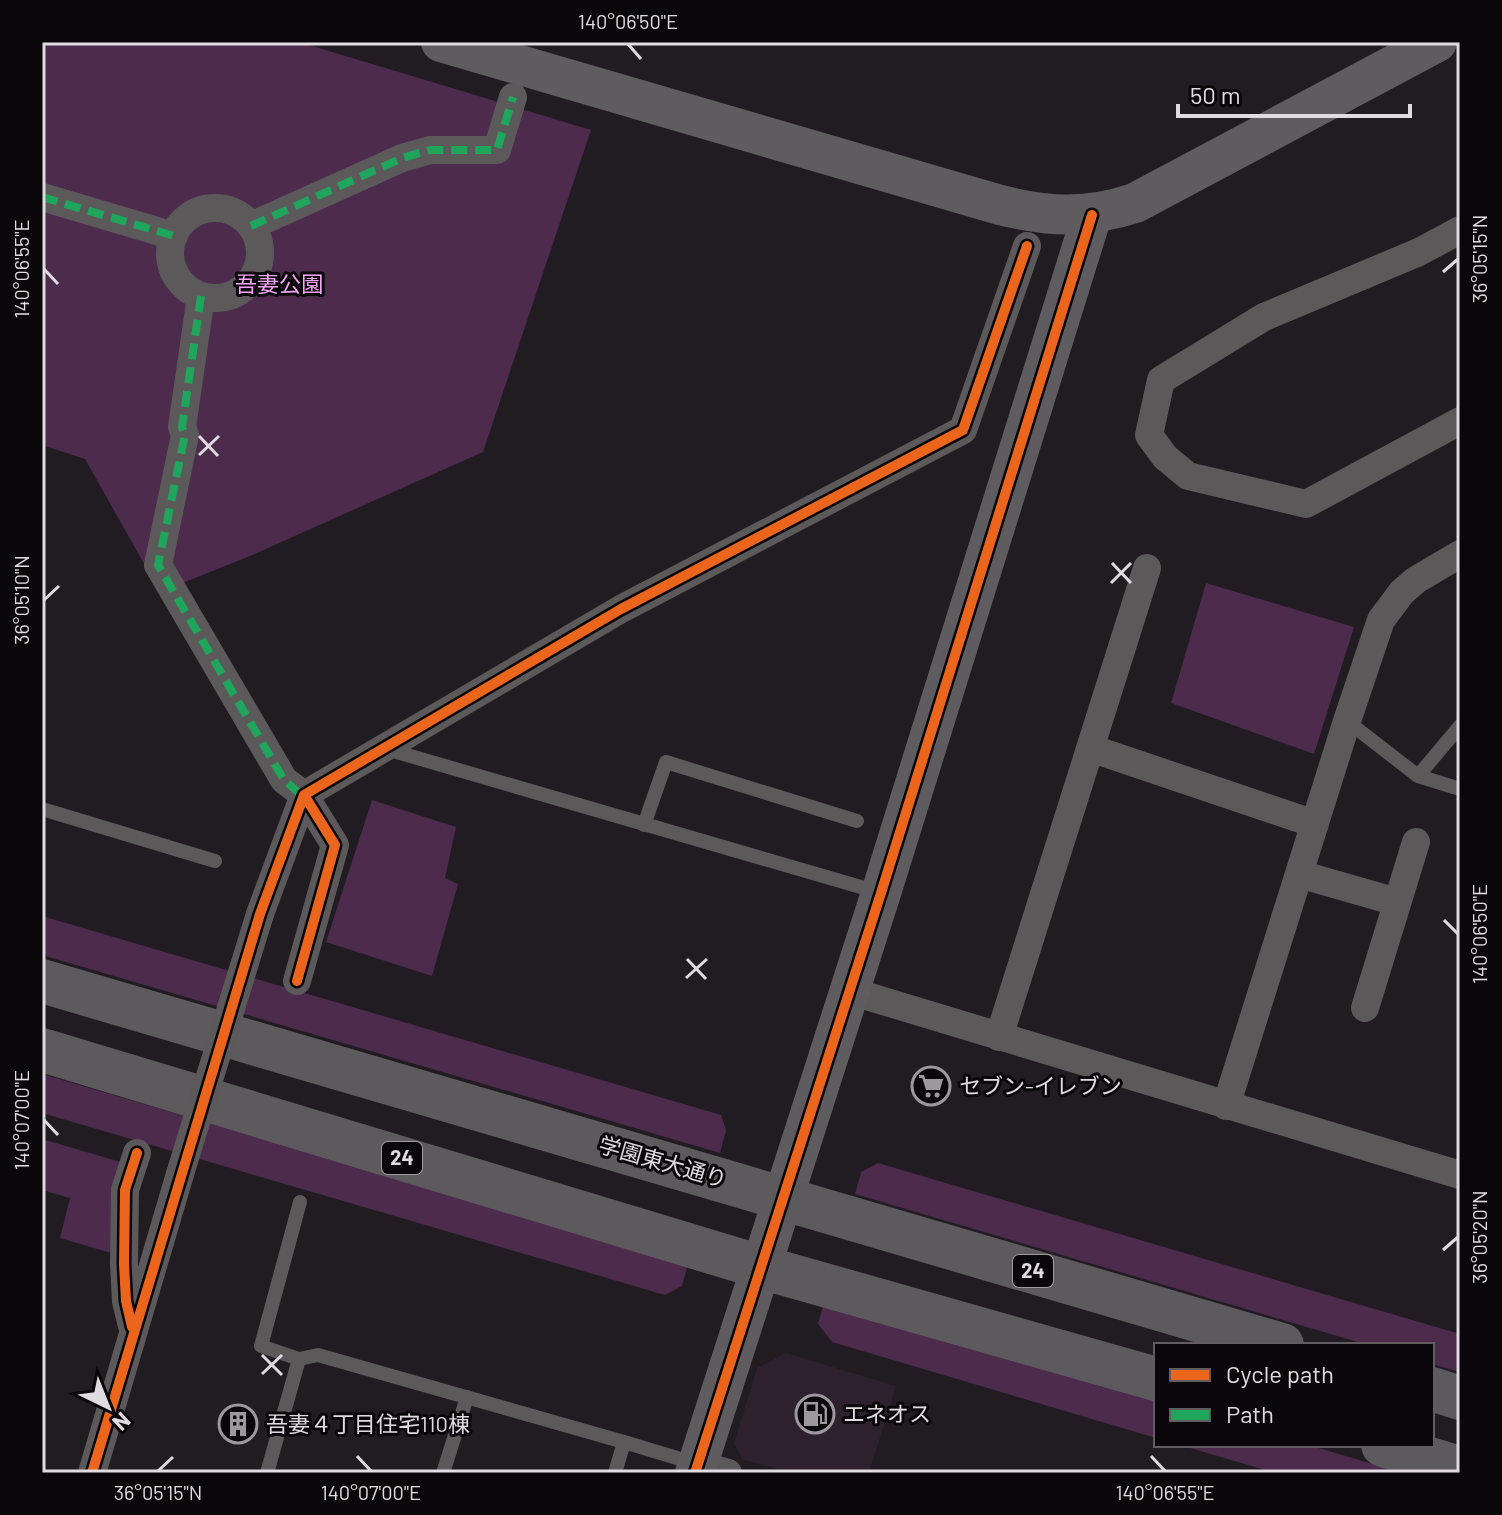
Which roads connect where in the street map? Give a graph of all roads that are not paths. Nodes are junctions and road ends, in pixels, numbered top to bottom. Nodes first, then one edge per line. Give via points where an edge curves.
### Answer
1 (441, 42) edge
2 (1437, 42) edge
3 (513, 97) dead end
4 (42, 197) edge
5 (1092, 215) junction
6 (251, 226) junction
7 (1460, 230) edge
8 (174, 236) junction
9 (1027, 246) dead end
10 (201, 296) junction
11 (1460, 421) edge
12 (1460, 554) edge
13 (1147, 568) dead end
14 (1347, 721) junction
15 (1460, 726) edge
16 (383, 748) junction
17 (1090, 748) junction
18 (1418, 776) junction
19 (1460, 789) edge
20 (304, 795) junction
21 (42, 809) edge
22 (857, 821) dead end
23 (1315, 824) junction
24 (644, 825) junction
25 (1416, 842) dead end
26 (215, 861) dead end
27 (1299, 874) junction
28 (881, 893) junction
29 (1397, 902) junction
30 (42, 981) edge
31 (297, 981) dead end
32 (850, 991) junction
33 (1365, 1008) dead end
34 (999, 1037) junction
35 (42, 1050) edge
36 (1226, 1106) junction
37 (137, 1153) dead end
38 (1460, 1175) edge
39 (784, 1197) junction
40 (300, 1202) dead end
41 (761, 1267) junction
42 (133, 1331) junction
43 (1275, 1343) edge
44 (299, 1359) junction
45 (1154, 1378) edge
46 (1434, 1390) edge
47 (467, 1397) junction
48 (1460, 1398) edge
49 (624, 1442) junction
50 (1390, 1447) edge
51 (1460, 1468) edge
52 (707, 1470) edge
53 (92, 1473) edge
54 (267, 1473) edge
55 (443, 1473) edge
56 (615, 1473) edge

1 - 5 street via 1000,205 1049,215
2 - 5 street via 1161,190
3 - 6 street via 497,150 430,150 402,158
4 - 8 street
5 - 28 street
6 - 8 street via 240,215 211,208 183,221
6 - 10 street via 260,253 251,279 228,296
7 - 11 street via 1264,317 1161,380 1149,435 1188,476 1306,504
8 - 10 street via 171,264 177,278
9 - 16 street via 963,430 621,609
10 - 20 street via 185,435 158,565 284,780
12 - 14 street via 1416,580 1391,605 1372,642
13 - 17 street
14 - 18 lane
14 - 23 street
15 - 18 lane
16 - 20 street
16 - 24 lane
17 - 23 street
17 - 34 street
18 - 19 lane
20 - 31 street via 335,845
20 - 42 street, bridge via 260,914
21 - 26 lane
22 - 24 lane via 666,762
23 - 27 street
24 - 28 lane
25 - 29 street
27 - 29 street
27 - 36 street
28 - 32 street
29 - 33 street
30 - 39 main road, 学園東大通り / 24
32 - 34 street
32 - 39 street
34 - 36 street
35 - 41 main road, 24
36 - 38 street
37 - 42 street via 125,1190 124,1220 126,1301
39 - 41 street
39 - 43 main road, 学園東大通り / 24
40 - 44 lane via 261,1346
41 - 45 main road, 24
41 - 52 street
42 - 53 street
44 - 47 lane via 318,1355
44 - 54 lane
46 - 48 main road
47 - 49 lane
47 - 55 lane
49 - 52 lane
49 - 56 lane
50 - 51 main road

